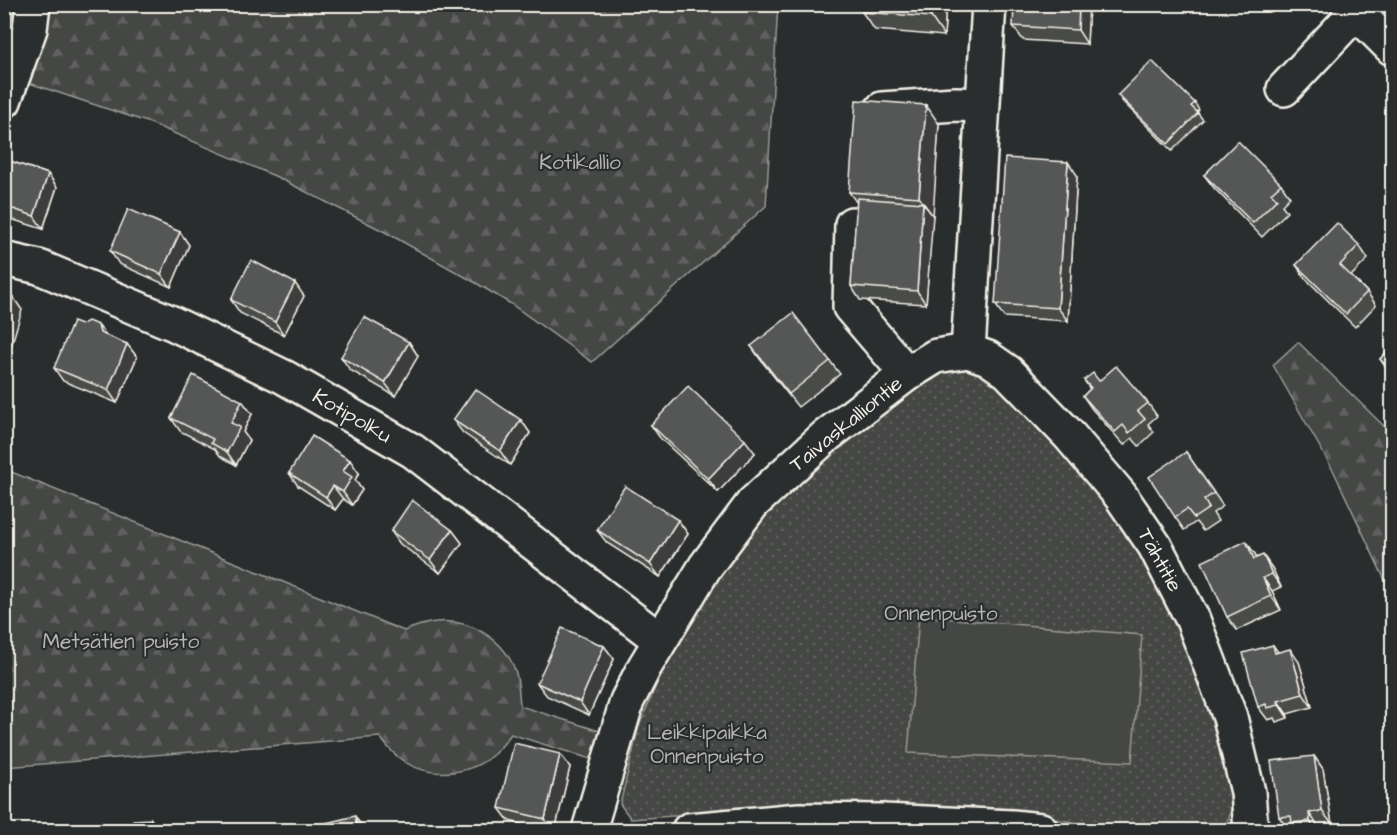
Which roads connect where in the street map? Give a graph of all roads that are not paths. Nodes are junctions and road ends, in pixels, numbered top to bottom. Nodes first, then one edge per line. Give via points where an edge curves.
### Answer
1 (33, 4) edge
2 (989, 4) edge
3 (1352, 8) edge
4 (1392, 48) edge
5 (1284, 89) dead end
6 (4, 101) edge
7 (982, 105) junction
8 (857, 129) edge
9 (852, 224) dead end
10 (4, 259) edge
11 (968, 351) junction
12 (907, 374) junction
13 (660, 640) junction
14 (589, 831) edge
15 (689, 831) edge
16 (1041, 831) edge
17 (1251, 831) edge

1 - 6 street via 30,29
2 - 7 street
3 - 4 street
3 - 5 street
7 - 8 street via 871,110 858,119
7 - 11 street
9 - 12 street via 850,307
10 - 13 street, Kotipolku via 39,267 172,323 284,377 413,451
11 - 12 street, Taivaskalliontie via 936,356
11 - 17 street, Tähtitie via 988,358 1008,372 1069,435 1120,495 1155,546 1193,620 1230,717 1248,792
12 - 13 street, Taivaskalliontie via 826,436 753,503 705,567
13 - 14 street, Taivaskalliontie via 627,701
15 - 16 street via 799,820

